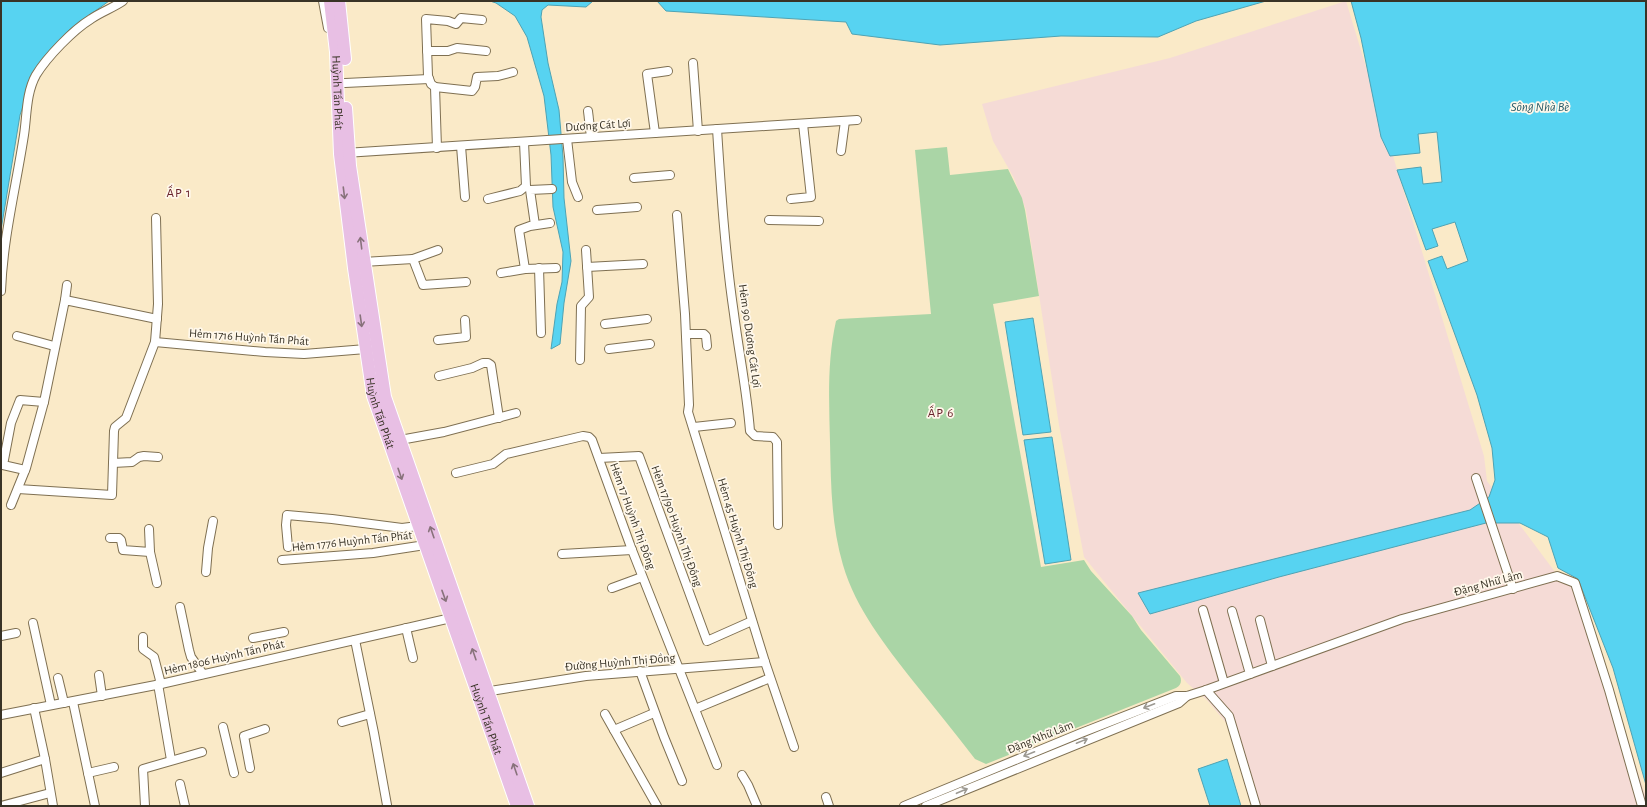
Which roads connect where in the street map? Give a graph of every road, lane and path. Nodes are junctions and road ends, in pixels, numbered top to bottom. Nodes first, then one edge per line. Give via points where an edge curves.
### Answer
1 (123, 1) edge
2 (323, 1) edge
3 (330, 1) edge
4 (338, 1) edge
5 (482, 20) dead end
6 (426, 51) junction
7 (486, 51) dead end
8 (693, 63) dead end
9 (668, 71) dead end
10 (513, 72) dead end
11 (429, 79) junction
12 (342, 82) junction
13 (435, 87) junction
14 (588, 111) dead end
15 (857, 120) dead end
16 (845, 121) junction
17 (803, 124) junction
18 (717, 129) junction
19 (698, 130) junction
20 (655, 133) junction
21 (591, 137) junction
22 (566, 139) junction
23 (524, 142) junction
24 (461, 146) junction
25 (437, 148) junction
26 (841, 151) dead end
27 (344, 153) junction
28 (670, 175) dead end
29 (634, 178) dead end
30 (552, 189) dead end
31 (465, 197) dead end
32 (578, 197) dead end
33 (791, 199) dead end
34 (488, 200) dead end
35 (637, 207) dead end
36 (597, 210) dead end
37 (677, 215) dead end
38 (156, 218) dead end
39 (769, 220) dead end
40 (819, 221) dead end
41 (550, 223) dead end
42 (535, 225) junction
43 (438, 250) dead end
44 (586, 250) dead end
45 (413, 259) junction
46 (363, 262) junction
47 (643, 264) dead end
48 (587, 267) junction
49 (539, 268) junction
50 (556, 268) dead end
51 (525, 269) junction
52 (501, 273) dead end
53 (1, 279) edge
54 (466, 282) dead end
55 (67, 285) dead end
56 (1, 291) edge
57 (65, 300) junction
58 (157, 319) junction
59 (647, 319) dead end
60 (465, 320) dead end
61 (605, 324) dead end
62 (541, 333) dead end
63 (686, 334) junction
64 (17, 336) dead end
65 (438, 340) dead end
66 (155, 342) junction
67 (650, 344) dead end
68 (54, 346) junction
69 (707, 346) dead end
70 (371, 349) junction
71 (609, 349) dead end
72 (580, 360) dead end
73 (439, 376) dead end
74 (44, 402) junction
75 (516, 413) dead end
76 (499, 418) junction
77 (731, 423) dead end
78 (694, 427) junction
79 (400, 440) junction
80 (158, 457) dead end
81 (599, 458) junction
82 (113, 463) junction
83 (25, 470) junction
84 (456, 473) dead end
85 (1476, 478) dead end
86 (18, 489) junction
87 (11, 505) dead end
88 (213, 521) dead end
89 (778, 525) dead end
90 (418, 526) junction
91 (149, 529) dead end
92 (110, 538) dead end
93 (425, 545) junction
94 (288, 547) dead end
95 (632, 550) junction
96 (150, 552) junction
97 (562, 554) dead end
98 (282, 560) dead end
99 (206, 572) dead end
100 (642, 577) junction
101 (156, 583) dead end
102 (612, 588) dead end
103 (1512, 589) junction
104 (180, 607) dead end
105 (1203, 610) dead end
106 (1232, 611) dead end
107 (451, 618) junction
108 (1260, 620) dead end
109 (752, 621) junction
110 (33, 623) dead end
111 (406, 628) junction
112 (284, 632) dead end
113 (16, 633) dead end
114 (1, 636) edge
115 (143, 637) dead end
116 (253, 638) dead end
117 (355, 640) junction
118 (413, 658) dead end
119 (765, 662) junction
120 (1272, 666) junction
121 (679, 669) junction
122 (640, 672) junction
123 (203, 674) junction
124 (1250, 674) junction
125 (99, 675) dead end
126 (58, 678) dead end
127 (770, 678) junction
128 (1224, 683) junction
129 (159, 684) junction
130 (1206, 690) junction
131 (482, 693) junction
132 (102, 696) junction
133 (1187, 696) junction
134 (73, 702) junction
135 (64, 704) junction
136 (51, 705) junction
137 (34, 708) junction
138 (695, 709) junction
139 (654, 713) junction
140 (370, 714) junction
141 (605, 714) dead end
142 (1, 715) edge
143 (342, 722) dead end
144 (223, 727) dead end
145 (265, 729) dead end
146 (614, 730) junction
147 (794, 747) dead end
148 (202, 752) dead end
149 (45, 759) junction
150 (171, 760) junction
151 (717, 765) dead end
152 (114, 767) dead end
153 (250, 768) dead end
154 (1, 773) edge
155 (88, 773) junction
156 (234, 773) dead end
157 (742, 775) dead end
158 (682, 781) dead end
159 (180, 784) dead end
160 (50, 793) junction
161 (826, 797) dead end
162 (23, 803) edge
163 (1, 806) edge
164 (53, 806) edge
165 (95, 806) edge
166 (145, 806) edge
167 (186, 806) edge
168 (387, 806) edge
169 (518, 806) edge
170 (528, 806) edge
171 (657, 806) edge
172 (757, 806) edge
173 (829, 806) edge
174 (904, 806) edge
175 (926, 806) edge
176 (1256, 806) edge
177 (1642, 806) edge

1 - 53 street via 90,19 61,45 36,76 30,92 5,234
2 - 12 street via 331,47 333,80
3 - 12 main road, Huỳnh Tấn Phát
4 - 12 main road, Huỳnh Tấn Phát via 345,52
5 - 6 street via 461,18 456,24 426,19
6 - 7 street via 448,51 457,48
6 - 11 street
8 - 19 street
9 - 20 street via 647,74
10 - 13 street via 477,77 472,91
11 - 12 street
11 - 13 street
12 - 27 main road, Huỳnh Tấn Phát
13 - 25 street
14 - 21 street
15 - 16 street, Dương Cát Lợi
16 - 17 street, Dương Cát Lợi
16 - 26 street
17 - 18 street, Dương Cát Lợi
17 - 33 street via 811,197
18 - 19 street, Dương Cát Lợi
18 - 89 street, Hẻm 90 Dương Cát Lợi via 726,245 750,431 755,436 773,437 777,442
19 - 20 street, Dương Cát Lợi
20 - 21 street, Dương Cát Lợi
21 - 22 street, Dương Cát Lợi
22 - 23 street, Dương Cát Lợi
22 - 32 street via 572,182
23 - 24 street, Dương Cát Lợi
23 - 34 street via 526,186 520,191
24 - 25 street, Dương Cát Lợi
24 - 31 street
25 - 27 street, Dương Cát Lợi
46 -> 27 main road, Huỳnh Tấn Phát
27 -> 70 main road, Huỳnh Tấn Phát via 354,268
28 - 29 street
30 - 42 street via 530,190
35 - 36 street
37 - 63 street
38 - 58 street
39 - 40 street
41 - 42 street
42 - 51 street via 519,230
43 - 45 street
44 - 48 street
45 - 46 street
45 - 54 street via 423,285
46 - 70 main road, Huỳnh Tấn Phát
47 - 48 street
48 - 72 street via 589,297 581,306
49 - 50 street
49 - 51 street
49 - 62 street
51 - 52 street
53 - 56 street
55 - 57 street
57 - 58 street
57 - 68 street
58 - 66 street
59 - 61 street
60 - 65 street via 466,337
63 - 69 street via 704,334
63 - 78 street, Hẻm 45 Huỳnh Thị Đồng via 688,412
64 - 68 street
66 - 70 street, Hẻm 1716 Huỳnh Tấn Phát via 304,354
66 - 82 street via 126,418 115,427
67 - 71 street
68 - 74 street
70 - 79 main road, Huỳnh Tấn Phát
70 -> 90 main road, Huỳnh Tấn Phát via 373,396
73 - 76 street via 483,363 491,365
74 - 83 street
74 - 83 street via 20,400 11,423 3,465
75 - 76 street
76 - 79 street
77 - 78 street
78 - 109 street, Hẻm 45 Huỳnh Thị Đồng
131 -> 79 main road, Huỳnh Tấn Phát
80 - 82 street via 144,456 132,462
81 - 84 street, Hẻm 17 Huỳnh Thị Đồng via 589,437 584,436 506,454 493,464
81 - 95 street, Hẻm 17 Huỳnh Thị Đồng
81 - 109 street, Hẻm 17/90 Huỳnh Thị Đồng via 638,456 707,641
82 - 86 street via 112,495
83 - 86 street
85 - 103 street
86 - 87 street
88 - 99 street
90 - 93 main road, Huỳnh Tấn Phát
90 - 94 street via 402,528 287,515
91 - 96 street
92 - 96 street via 122,540 123,550
93 - 98 street, Hẻm 1776 Huỳnh Tấn Phát via 373,553
93 -> 107 main road, Huỳnh Tấn Phát
95 - 97 street
95 - 100 street, Hẻm 17 Huỳnh Thị Đồng
96 - 101 street
100 - 102 street
100 - 121 street, Hẻm 17 Huỳnh Thị Đồng
103 - 120 street, Đặng Nhữ Lâm via 1402,619
103 - 177 street, Đặng Nhữ Lâm via 1557,576 1575,583
104 - 123 street via 188,650
105 - 128 street
106 - 124 street
107 - 111 street, Hẻm 1806 Huỳnh Tấn Phát
107 - 131 main road, Huỳnh Tấn Phát
108 - 120 street
109 - 119 street, Hẻm 45 Huỳnh Thị Đồng
110 - 136 street
111 - 117 street, Hẻm 1806 Huỳnh Tấn Phát
111 - 118 street
112 - 116 street
113 - 114 street
115 - 129 street via 143,649 154,658
117 - 123 street, Hẻm 1806 Huỳnh Tấn Phát
117 - 140 street
119 - 121 street, Đường Huỳnh Thị Đồng
119 - 127 street, Hẻm 45 Huỳnh Thị Đồng
120 - 124 street, Đặng Nhữ Lâm
121 - 122 street, Đường Huỳnh Thị Đồng
121 - 138 street, Hẻm 17 Huỳnh Thị Đồng
122 - 131 street, Đường Huỳnh Thị Đồng via 586,676
122 - 139 street
123 - 129 street, Hẻm 1806 Huỳnh Tấn Phát
124 - 128 street, Đặng Nhữ Lâm
125 - 132 street
126 - 135 street
127 - 138 street
127 - 147 street, Hẻm 45 Huỳnh Thị Đồng
128 - 130 street, Đặng Nhữ Lâm
129 - 132 street, Hẻm 1806 Huỳnh Tấn Phát
129 - 150 street
130 - 133 street, Đặng Nhữ Lâm
130 - 176 street via 1229,716
131 - 169 main road, Huỳnh Tấn Phát
170 -> 131 main road, Huỳnh Tấn Phát
132 - 134 street, Hẻm 1806 Huỳnh Tấn Phát
133 -> 174 street, Đặng Nhữ Lâm via 1176,696 1141,709
175 -> 133 street, Đặng Nhữ Lâm via 1179,703
134 - 135 street, Hẻm 1806 Huỳnh Tấn Phát
134 - 155 street
135 - 136 street, Hẻm 1806 Huỳnh Tấn Phát
136 - 137 street, Hẻm 1806 Huỳnh Tấn Phát
137 - 142 street, Hẻm 1806 Huỳnh Tấn Phát
137 - 149 street
138 - 151 street, Hẻm 17 Huỳnh Thị Đồng
139 - 146 street
139 - 158 street
140 - 143 street
140 - 168 street
141 - 146 street
144 - 156 street
145 - 153 street via 244,736
146 - 171 street
148 - 150 street
149 - 154 street
149 - 160 street
150 - 166 street via 143,769
152 - 155 street
155 - 165 street
157 - 172 street
159 - 167 street
160 - 162 street
160 - 164 street
161 - 173 street
162 - 163 street

